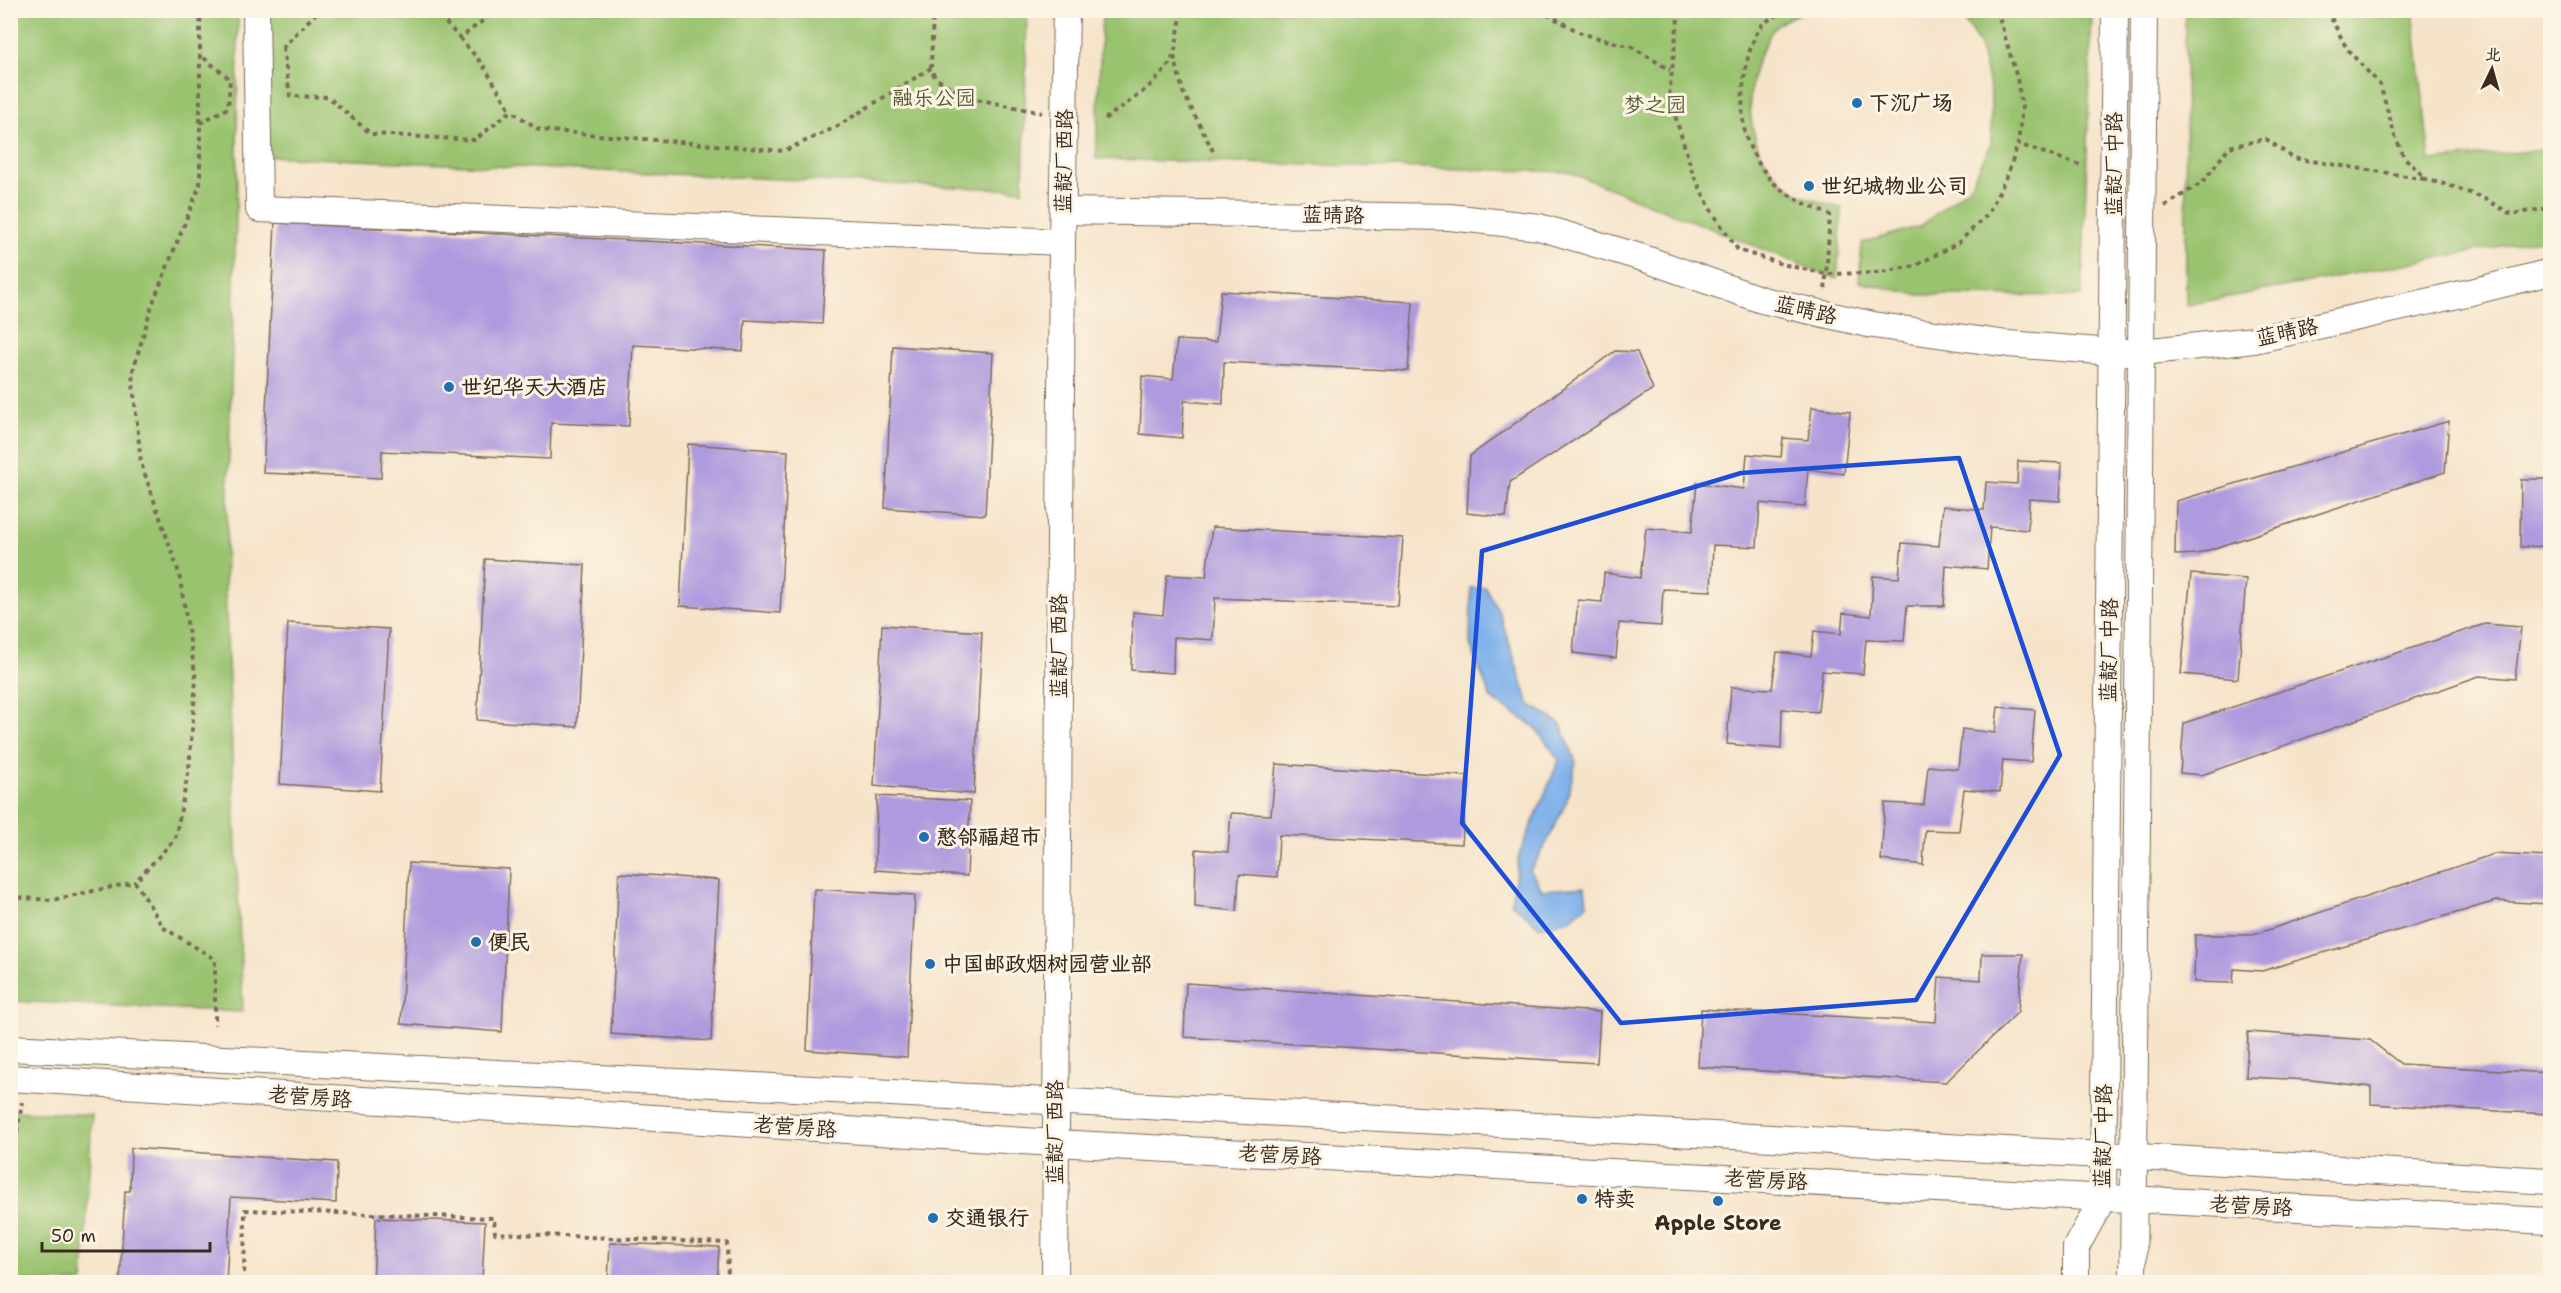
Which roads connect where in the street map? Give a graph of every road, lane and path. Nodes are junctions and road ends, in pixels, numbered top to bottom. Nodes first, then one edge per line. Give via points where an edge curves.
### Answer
1 (202, 10) edge
2 (256, 10) edge
3 (320, 10) edge
4 (433, 10) edge
5 (497, 10) edge
6 (933, 10) edge
7 (1066, 10) edge
8 (1184, 10) edge
9 (1539, 10) edge
10 (1679, 10) edge
11 (1786, 10) edge
12 (1997, 10) edge
13 (2115, 10) edge
14 (2144, 10) edge
15 (2327, 10) edge
16 (460, 38) junction
17 (283, 48) junction
18 (257, 49) junction
19 (200, 55) junction
20 (1174, 55) junction
21 (931, 68) junction
22 (1670, 70) junction
23 (511, 111) junction
24 (1064, 118) junction
25 (1105, 119) dead end
26 (200, 123) junction
27 (2018, 144) junction
28 (1215, 155) dead end
29 (2080, 165) dead end
30 (2427, 180) junction
31 (2550, 208) edge
32 (2159, 209) dead end
33 (1062, 211) junction
34 (1062, 242) junction
35 (2550, 272) edge
36 (1827, 274) junction
37 (1824, 303) dead end
38 (2113, 352) junction
39 (2142, 352) junction
40 (135, 882) junction
41 (10, 897) edge
42 (215, 1025) dead end
43 (10, 1048) edge
44 (17, 1078) edge
45 (1055, 1103) junction
46 (1055, 1143) junction
47 (2104, 1155) junction
48 (2135, 1156) junction
49 (10, 1176) edge
50 (2550, 1181) edge
51 (2103, 1198) junction
52 (2135, 1199) junction
53 (2550, 1221) edge
54 (244, 1282) edge
55 (803, 1282) edge
56 (1054, 1282) edge
57 (2076, 1282) edge
58 (2133, 1282) edge

1 - 19 path
2 - 18 street
3 - 17 path
4 - 16 path
5 - 16 path
6 - 21 path
7 - 24 street, 蓝靛厂西路
8 - 20 path via 1178,22
9 - 22 path via 1583,34 1632,47
10 - 22 path
11 - 36 path via 1763,24 1749,48 1743,89 1744,125 1748,144 1771,181 1830,215
12 - 27 path via 2022,107
13 - 38 street, 蓝靛厂中路
14 - 39 street, 蓝靛厂中路
15 - 30 path via 2347,49 2380,85 2404,157
16 - 23 path via 483,65
17 - 18 path
17 - 23 path via 290,96 328,97 371,134 475,140
18 - 34 street via 259,208
19 - 26 path
19 - 26 path via 230,79 228,108
20 - 25 path via 1166,70
20 - 28 path via 1183,92
21 - 23 path via 836,126 784,151 540,130
21 - 24 path via 934,78 967,97
22 - 36 path via 1669,96 1693,174 1712,212 1738,250
24 - 33 street, 蓝靛厂西路
26 - 40 path via 200,185 152,305 132,374 141,463 179,573 196,679 189,769 175,840
27 - 29 path
27 - 36 path via 1988,213 1958,243 1915,266 1876,273
30 - 31 path via 2485,199 2511,214
30 - 32 path via 2293,158 2266,139 2229,147 2203,182
33 - 34 street, 蓝靛厂西路
33 - 38 street, 蓝晴路 via 1450,217 1539,227 1644,258 1761,300 1873,326 2008,344
34 - 45 street, 蓝靛厂西路
35 - 39 street, 蓝晴路 via 2254,340
36 - 37 path
38 - 39 street, 蓝晴路
38 - 47 street, 蓝靛厂中路
39 - 48 street, 蓝靛厂中路
40 - 41 path via 52,900
40 - 42 path via 164,928 215,959
43 - 45 street, 老营房路
44 - 46 street, 老营房路
44 - 49 path via 15,1156
45 - 46 street, 蓝靛厂西路
45 - 47 street, 老营房路
46 - 51 street, 老营房路
46 - 56 street, 蓝靛厂西路
47 - 48 street, 老营房路
47 - 51 street, 蓝靛厂中路
48 - 50 street, 老营房路
48 - 52 street, 蓝靛厂中路
51 - 52 street, 老营房路
51 - 57 street, 蓝靛厂中路 via 2076,1247
52 - 53 street, 老营房路
52 - 58 street, 蓝靛厂中路
54 - 55 path via 245,1209 494,1218 495,1233 727,1243 728,1278

